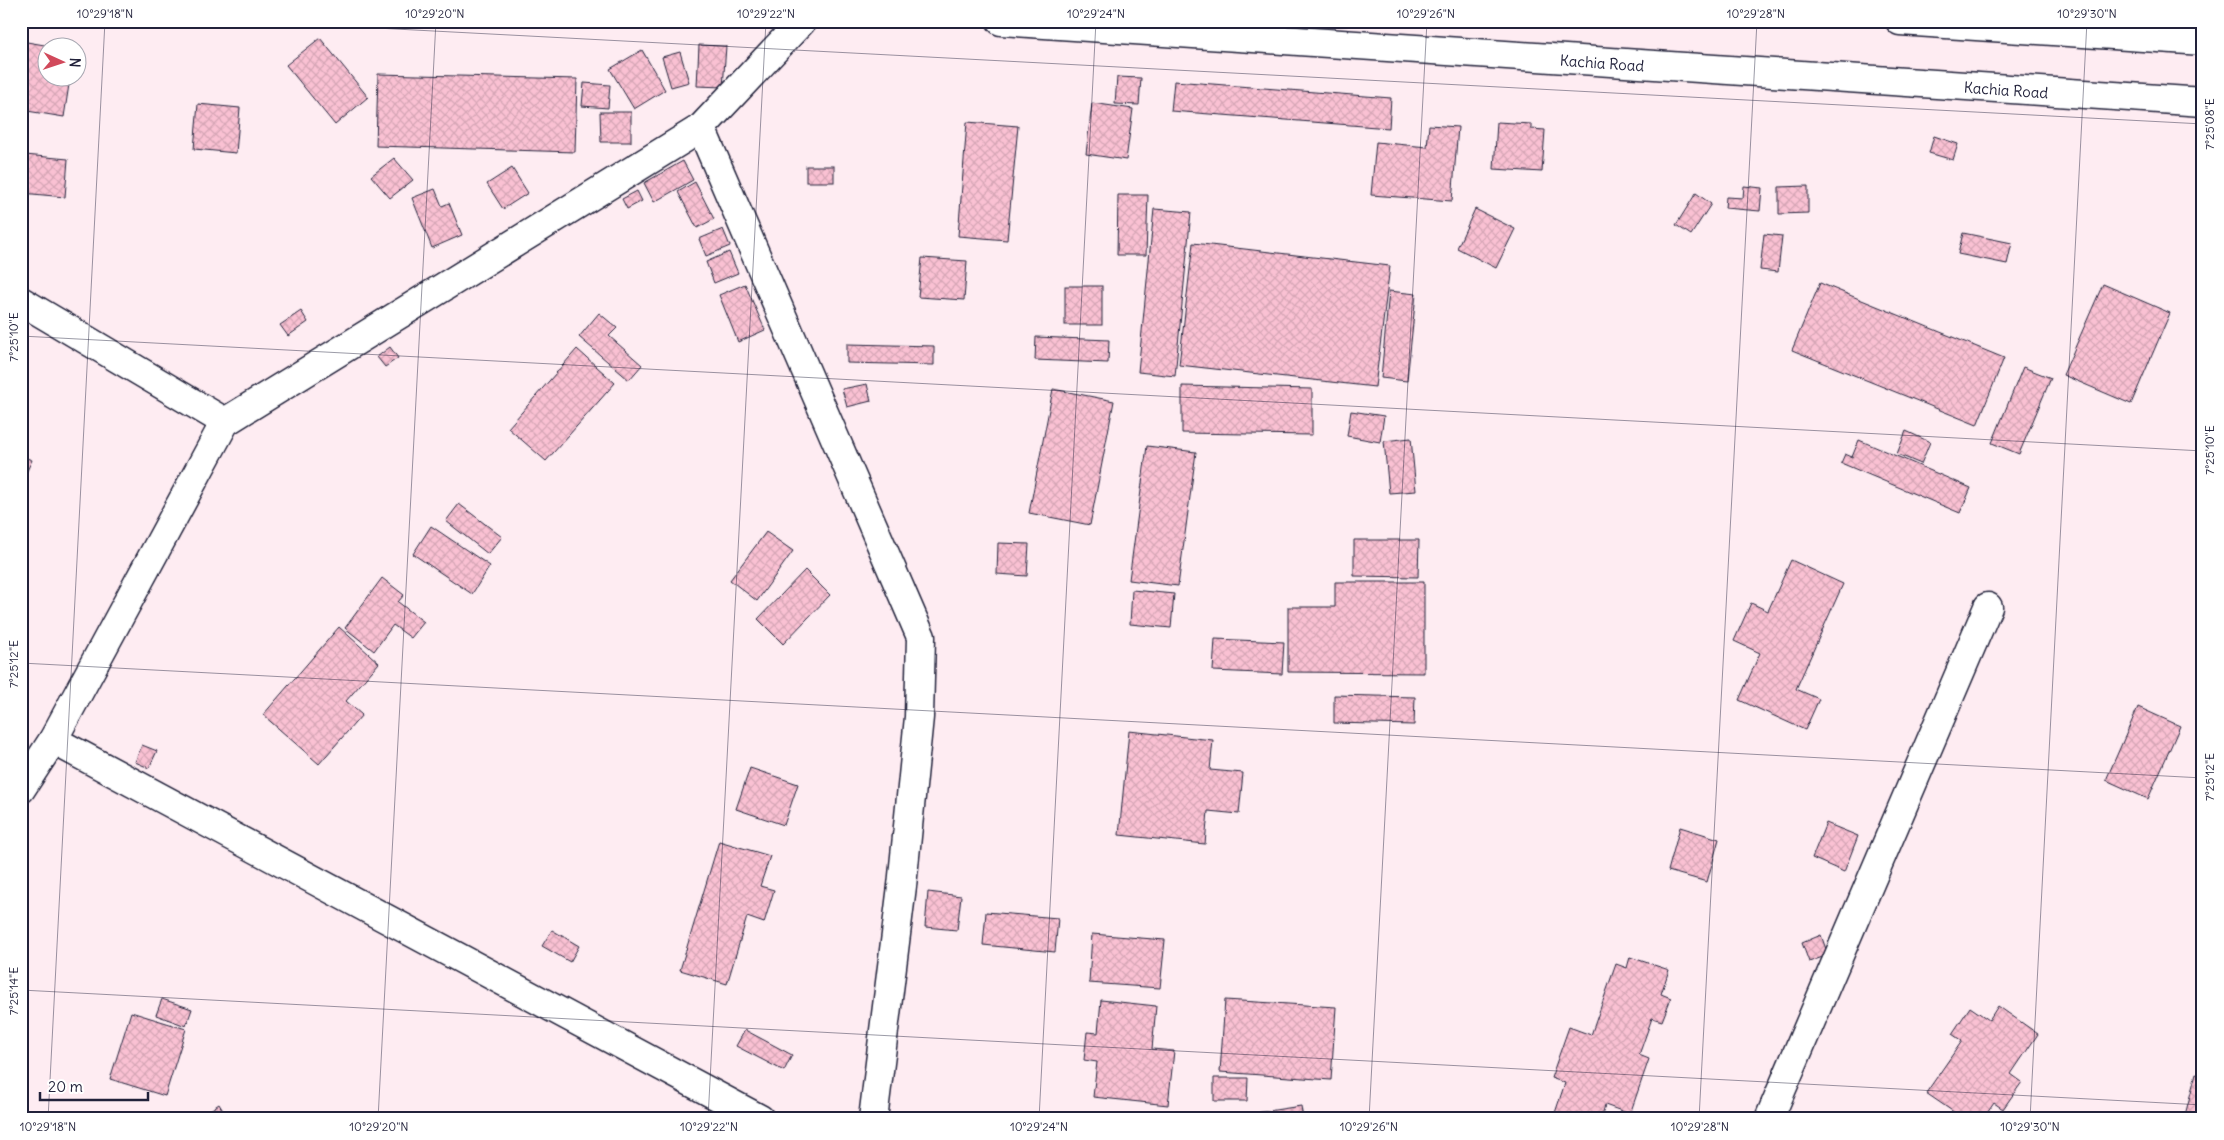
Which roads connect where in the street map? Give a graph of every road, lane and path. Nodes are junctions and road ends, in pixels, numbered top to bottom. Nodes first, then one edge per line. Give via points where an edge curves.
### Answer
1 (802, 21) edge
2 (1001, 21) edge
3 (1900, 21) edge
4 (2203, 41) edge
5 (2203, 102) edge
6 (701, 128) junction
7 (21, 301) edge
8 (224, 422) junction
9 (1988, 607) dead end
10 (53, 740) junction
11 (21, 789) edge
12 (760, 1119) edge
13 (873, 1119) edge
14 (1769, 1119) edge

1 - 6 street
2 - 5 street, Kachia Road
3 - 4 street
6 - 8 street
6 - 13 street via 921,637 918,736
7 - 8 street
8 - 10 street
9 - 14 street
10 - 11 street
10 - 12 street

